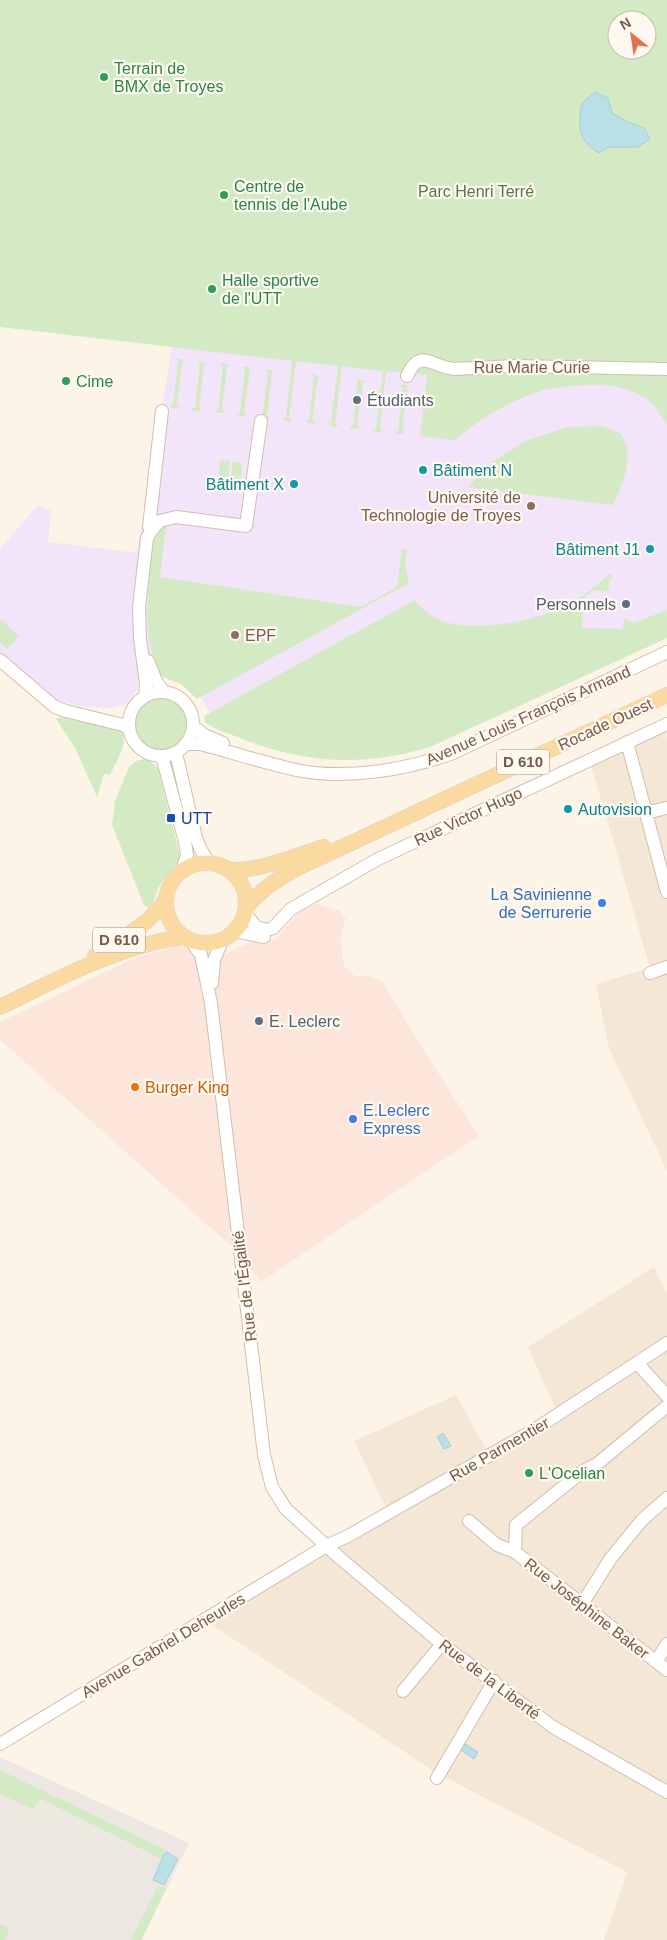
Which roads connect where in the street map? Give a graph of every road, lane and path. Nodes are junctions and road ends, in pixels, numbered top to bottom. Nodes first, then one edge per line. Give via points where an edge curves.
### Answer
1 (667, 369) edge
2 (406, 376) dead end
3 (162, 411) dead end
4 (261, 421) dead end
5 (151, 531) junction
6 (140, 638) junction
7 (667, 652) edge
8 (0, 660) edge
9 (164, 692) junction
10 (667, 695) edge
11 (145, 696) junction
12 (131, 711) junction
13 (81, 714) junction
14 (667, 724) edge
15 (193, 726) junction
16 (129, 729) junction
17 (627, 742) junction
18 (186, 744) junction
19 (176, 753) junction
20 (159, 756) junction
21 (269, 762) junction
22 (666, 808) edge
23 (646, 813) junction
24 (380, 829) junction
25 (209, 863) junction
26 (182, 870) junction
27 (229, 870) junction
28 (664, 872) edge
29 (667, 892) edge
30 (165, 900) junction
31 (300, 904) junction
32 (246, 910) junction
33 (235, 931) junction
34 (187, 939) junction
35 (222, 941) junction
36 (667, 967) edge
37 (650, 973) dead end
38 (67, 975) junction
39 (211, 1003) junction
40 (0, 1007) edge
41 (667, 1343) edge
42 (637, 1363) junction
43 (667, 1396) edge
44 (667, 1406) edge
45 (667, 1498) edge
46 (469, 1521) dead end
47 (326, 1546) junction
48 (515, 1552) junction
49 (582, 1604) junction
50 (442, 1644) junction
51 (667, 1644) edge
52 (656, 1662) junction
53 (667, 1670) edge
54 (494, 1681) junction
55 (403, 1691) dead end
56 (0, 1744) edge
57 (437, 1778) dead end
58 (667, 1792) edge

1 - 2 street, Rue Marie Curie via 515,366 454,369 422,360 414,364
3 - 5 street
4 - 5 street via 246,526 176,517 160,521
5 - 6 street via 147,538 140,601
6 - 9 street via 156,681
6 - 11 street
7 - 21 street, Avenue Louis François Armand via 453,753 425,763 384,771 324,773 296,770
8 - 13 street via 55,707
9 - 11 street
9 - 15 street via 177,696 188,706
10 - 24 main road, Rocade Ouest / D 610
11 - 12 street
12 - 13 street
12 - 16 street
13 - 16 street
14 - 17 street, Rue Victor Hugo
15 - 18 street
15 - 21 street, Avenue Louis François Armand via 204,735
16 - 20 street via 138,747
17 - 23 street
17 - 31 street, Rue Victor Hugo via 394,851
18 - 19 street
18 - 21 street, Avenue Louis François Armand via 200,744
19 - 20 street
19 - 25 street via 196,838
20 - 26 street via 163,760 185,842 187,855
22 - 23 street
23 - 28 street
24 - 27 main road, Rocade Ouest / D 610 via 268,864
24 - 32 main road, Rocade Ouest / D 610 via 271,882 256,895
25 - 26 main road
25 - 27 main road
26 - 30 main road via 172,880
27 - 32 main road via 242,886
28 - 29 street
30 - 34 main road via 169,921
30 - 38 main road, D 610 via 144,925
31 - 32 street, Rue Victor Hugo via 267,930 256,927
31 - 33 street, Rue Victor Hugo via 278,932 270,936
32 - 33 main road
33 - 35 main road
34 - 35 main road via 206,944
34 - 38 main road, D 610 via 136,947
34 - 39 street via 201,955
35 - 39 street via 214,960
36 - 37 street
38 - 40 main road, D 610
39 - 47 street, Rue de l'Égalité via 267,1471 272,1487 286,1509
41 - 42 street, Rue Parmentier
42 - 43 street
42 - 47 street, Rue Parmentier via 534,1430
44 - 48 street, Rue Joséphine Baker via 516,1525
45 - 49 street via 642,1520 611,1558
46 - 48 street via 497,1545
47 - 50 street, Rue de la Liberté
47 - 56 street, Avenue Gabriel Deheurles
48 - 49 street, Rue Joséphine Baker
49 - 52 street, Rue Joséphine Baker
50 - 54 street, Rue de la Liberté
50 - 55 street
51 - 52 street
52 - 53 street, Rue Joséphine Baker
54 - 57 street
54 - 58 street, Rue de la Liberté via 553,1727

